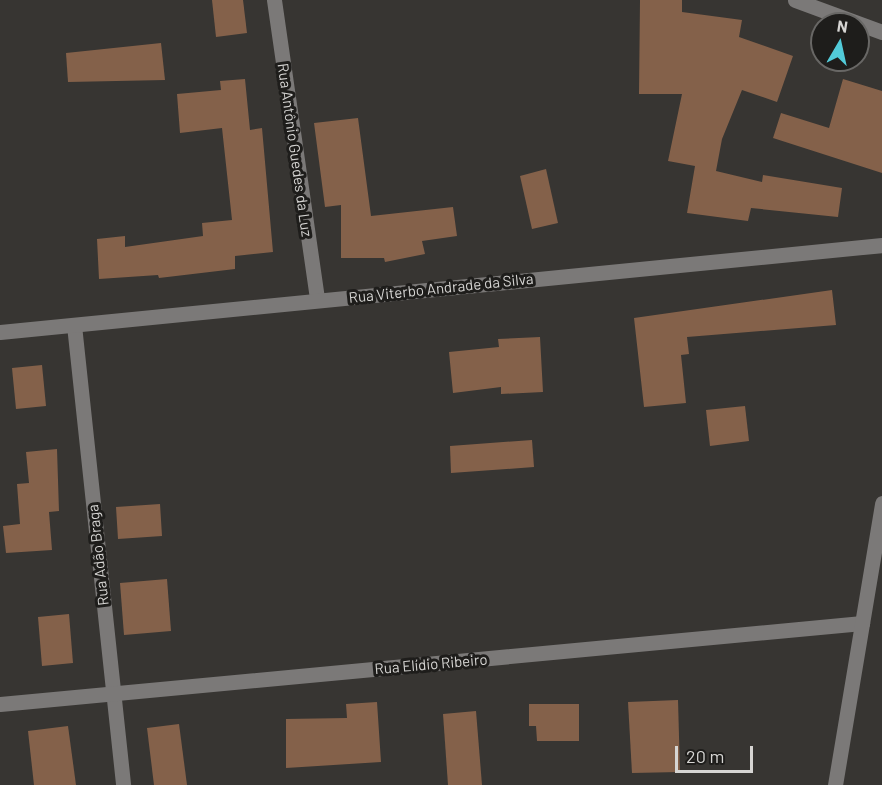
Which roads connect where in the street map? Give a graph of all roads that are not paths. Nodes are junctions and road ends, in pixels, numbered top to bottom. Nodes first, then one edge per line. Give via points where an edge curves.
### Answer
1 (274, 0) edge
2 (795, 0) edge
3 (882, 32) edge
4 (882, 245) edge
5 (317, 300) junction
6 (74, 324) junction
7 (0, 332) edge
8 (882, 503) edge
9 (862, 623) junction
10 (113, 694) junction
11 (0, 704) edge
12 (123, 785) edge
13 (835, 785) edge

1 - 5 street, Rua Antônio Guedes da Luz
2 - 3 street
4 - 5 street, Rua Viterbo Andrade da Silva
5 - 6 street, Rua Viterbo Andrade da Silva
6 - 7 street, Rua Viterbo Andrade da Silva
6 - 10 street, Rua Adão Braga
8 - 9 street
9 - 10 street, Rua Elídio Ribeiro
9 - 13 street
10 - 11 street, Rua Elídio Ribeiro
10 - 12 street, Rua Adão Braga

